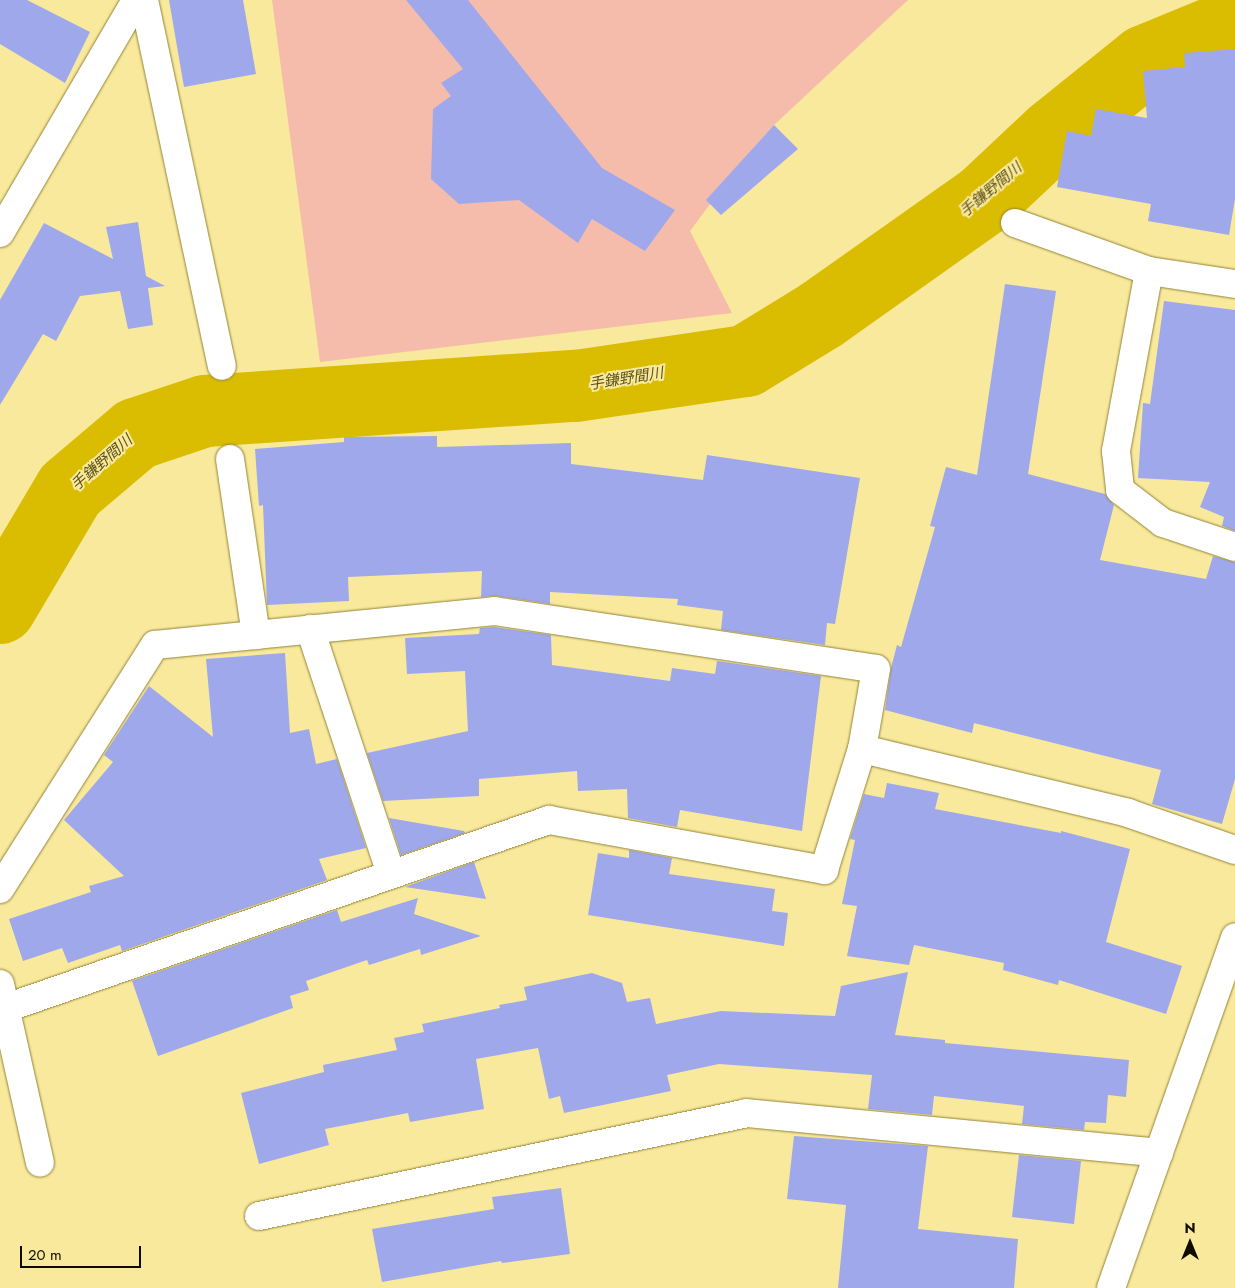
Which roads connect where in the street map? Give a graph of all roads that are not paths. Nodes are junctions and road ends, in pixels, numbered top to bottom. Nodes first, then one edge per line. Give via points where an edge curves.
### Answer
1 (136, 0) edge
2 (144, 0) edge
3 (1015, 222) dead end
4 (0, 233) edge
5 (1149, 271) junction
6 (1235, 284) edge
7 (222, 366) dead end
8 (230, 459) dead end
9 (1235, 546) edge
10 (310, 629) junction
11 (256, 636) junction
12 (862, 748) junction
13 (1235, 850) edge
14 (391, 874) junction
15 (0, 889) edge
16 (1235, 937) edge
17 (3, 996) edge
18 (1159, 1153) junction
19 (40, 1163) dead end
20 (259, 1216) dead end
21 (1111, 1288) edge

1 - 4 street
2 - 7 street
3 - 5 street
5 - 6 street
5 - 9 street via 1116,451 1120,490 1163,523
8 - 11 street
10 - 11 street
10 - 12 street via 494,611 876,669
10 - 14 street
11 - 15 street via 156,645
12 - 13 street via 1128,813
12 - 14 street via 824,870 549,820
14 - 17 street
16 - 18 street
17 - 19 street
18 - 20 street via 746,1113
18 - 21 street

